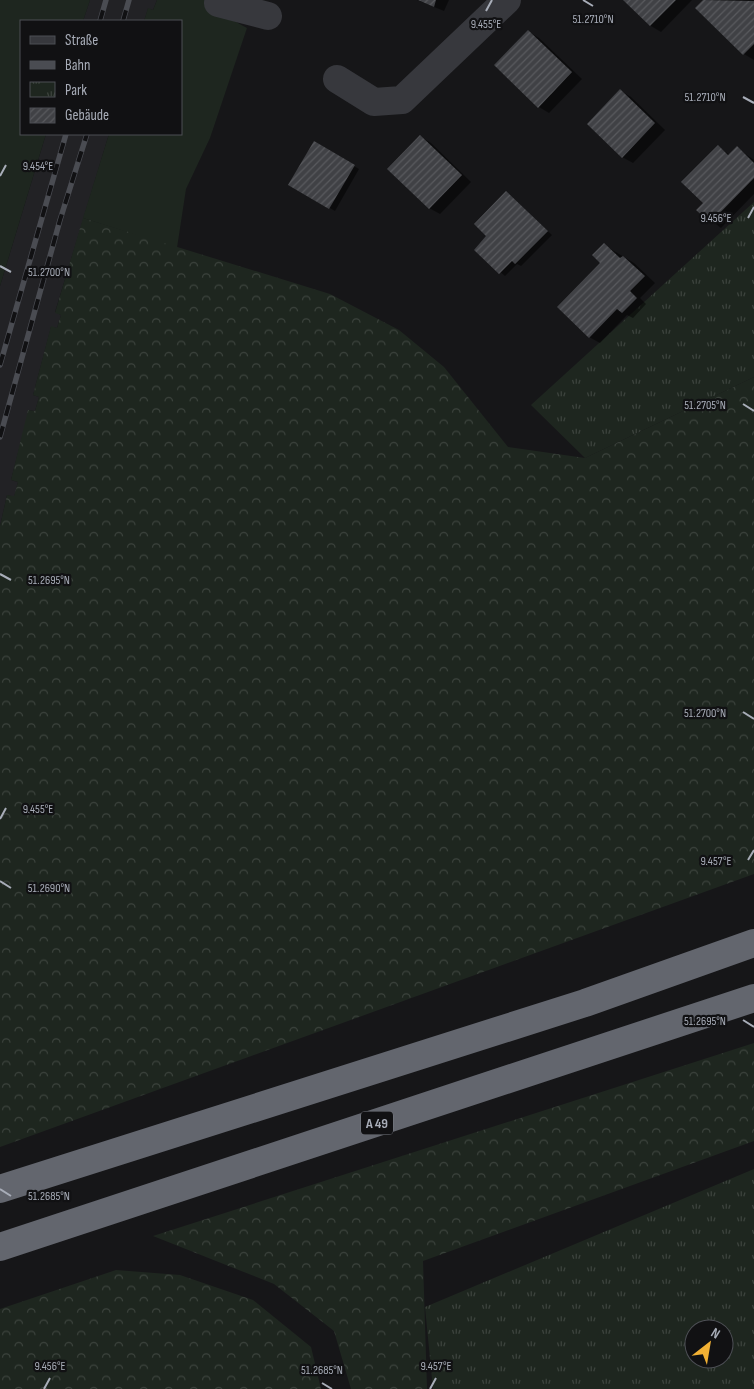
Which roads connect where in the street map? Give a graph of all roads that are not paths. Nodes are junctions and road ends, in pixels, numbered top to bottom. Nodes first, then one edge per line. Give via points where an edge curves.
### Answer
1 (507, 0) edge
2 (218, 3) dead end
3 (268, 16) dead end
4 (337, 79) dead end
5 (754, 943) edge
6 (754, 998) edge
7 (0, 1189) edge
8 (0, 1248) edge

1 - 4 street via 402,100 374,102
2 - 3 street
5 - 7 highway via 585,1003
6 - 8 highway, A 49

